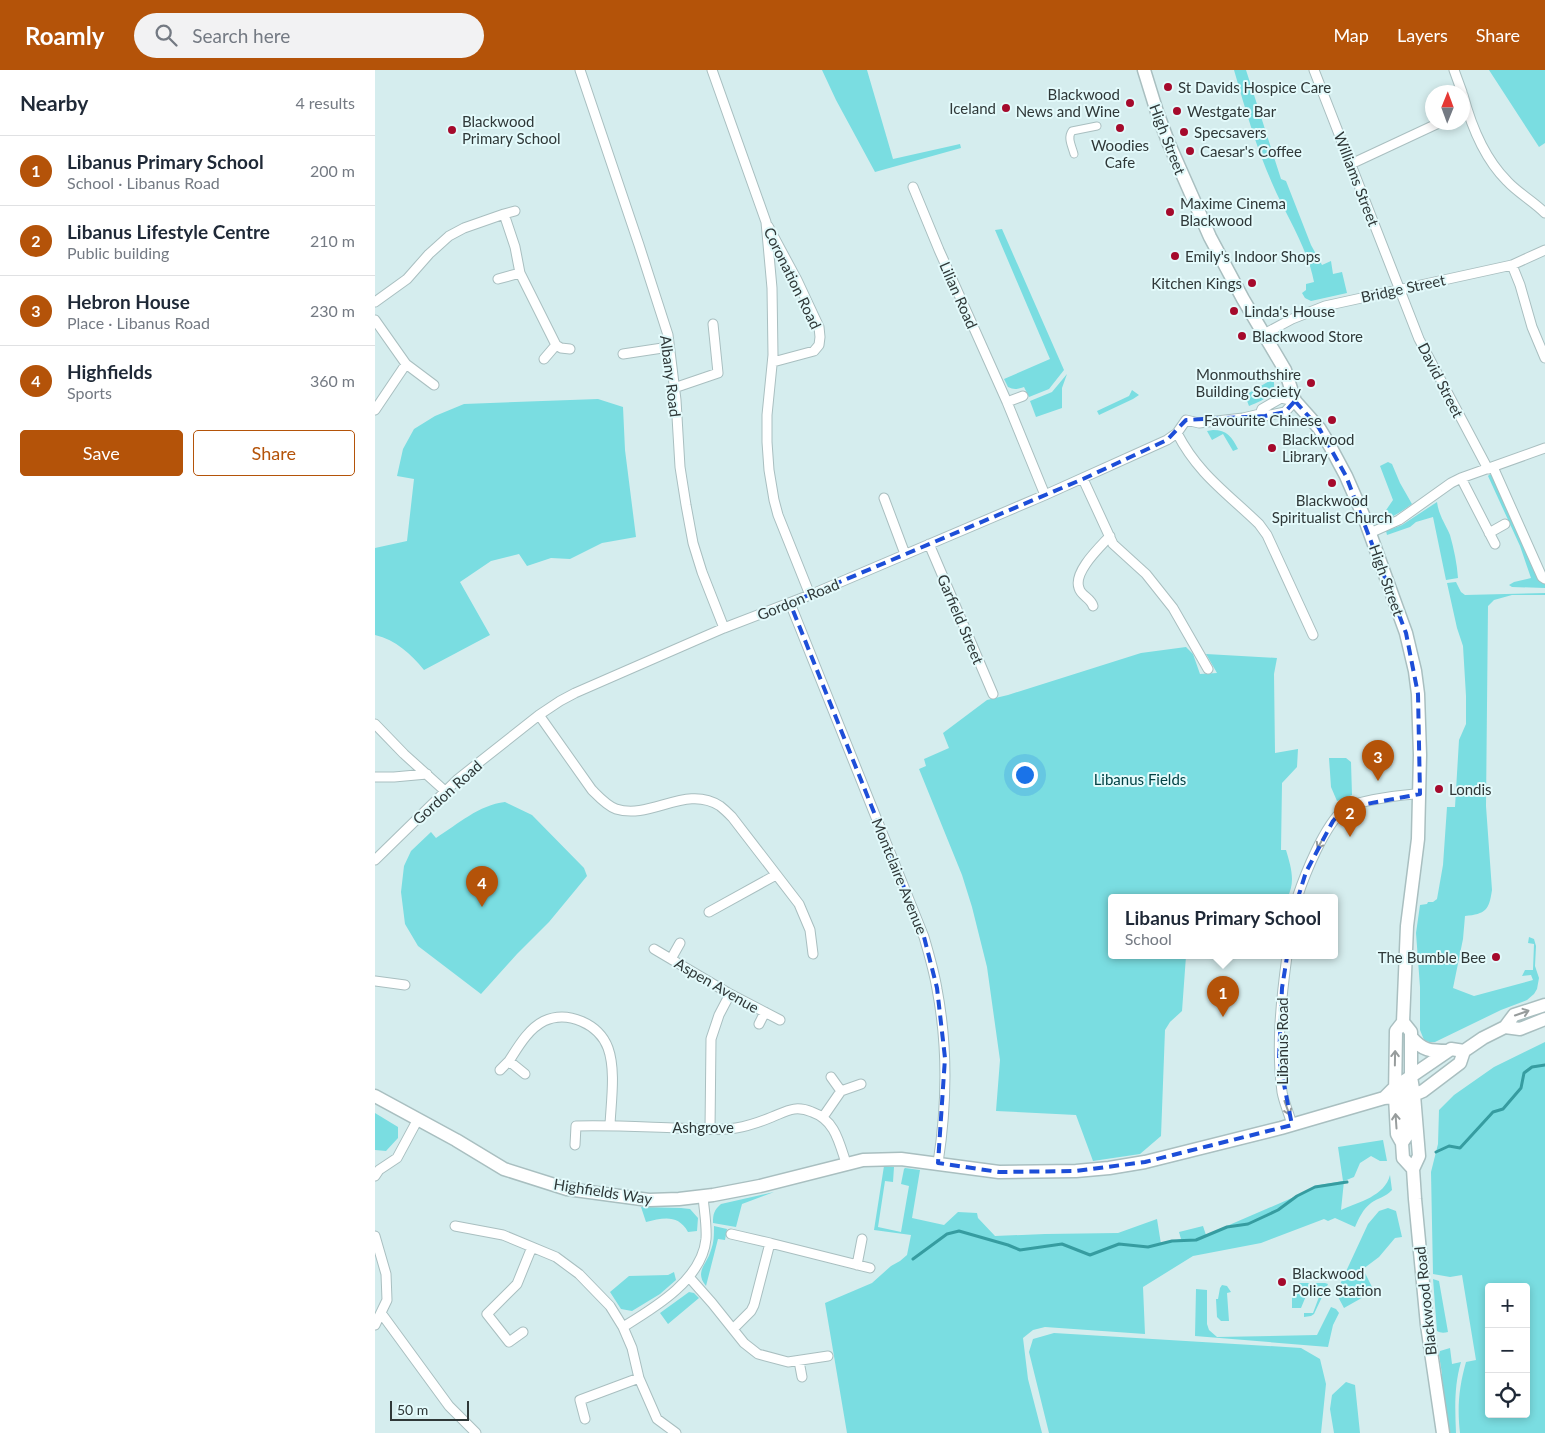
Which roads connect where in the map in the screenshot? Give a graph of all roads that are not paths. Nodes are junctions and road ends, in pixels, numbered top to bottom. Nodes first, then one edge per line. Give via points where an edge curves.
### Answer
1 (580, 70) edge
2 (712, 70) edge
3 (1144, 70) edge
4 (1314, 70) edge
5 (1454, 70) edge
6 (1459, 85) edge
7 (1470, 121) edge
8 (1097, 126) dead end
9 (1425, 129) edge
10 (1074, 154) dead end
11 (1351, 164) junction
12 (913, 187) dead end
13 (515, 211) dead end
14 (1545, 213) edge
15 (504, 214) junction
16 (765, 222) junction
17 (1545, 250) edge
18 (1512, 265) junction
19 (520, 273) junction
20 (498, 279) dead end
21 (1400, 289) junction
22 (375, 302) edge
23 (375, 320) edge
24 (713, 324) dead end
25 (1264, 334) junction
26 (556, 345) junction
27 (669, 347) junction
28 (570, 349) dead end
29 (623, 354) dead end
30 (1545, 358) edge
31 (545, 359) dead end
32 (773, 362) junction
33 (406, 364) junction
34 (434, 385) dead end
35 (674, 388) junction
36 (1023, 396) dead end
37 (1295, 401) junction
38 (1007, 402) junction
39 (375, 410) edge
40 (1177, 432) junction
41 (1545, 448) edge
42 (1490, 468) junction
43 (1461, 478) junction
44 (1083, 479) junction
45 (1045, 495) junction
46 (885, 498) dead end
47 (1505, 524) dead end
48 (1489, 532) junction
49 (1370, 533) junction
50 (1110, 536) junction
51 (929, 544) junction
52 (1495, 544) dead end
53 (905, 554) junction
54 (1545, 579) edge
55 (810, 595) junction
56 (790, 603) junction
57 (1093, 606) dead end
58 (724, 628) junction
59 (1313, 635) dead end
60 (1208, 669) dead end
61 (993, 694) dead end
62 (539, 715) junction
63 (375, 724) edge
64 (427, 774) junction
65 (375, 777) edge
66 (445, 791) junction
67 (1420, 794) junction
68 (375, 860) edge
69 (776, 875) junction
70 (1298, 894) edge
71 (709, 912) dead end
72 (680, 944) dead end
73 (654, 949) dead end
74 (813, 954) dead end
75 (671, 959) junction
76 (1287, 959) edge
77 (375, 981) edge
78 (405, 986) dead end
79 (730, 994) junction
80 (1545, 1005) edge
81 (765, 1012) junction
82 (1545, 1019) edge
83 (780, 1020) dead end
84 (1403, 1022) junction
85 (759, 1024) dead end
86 (1505, 1027) junction
87 (1411, 1037) junction
88 (1448, 1051) junction
89 (1464, 1051) junction
90 (509, 1062) junction
91 (500, 1070) dead end
92 (525, 1074) dead end
93 (831, 1077) dead end
94 (861, 1084) dead end
95 (1403, 1091) junction
96 (841, 1092) junction
97 (375, 1096) edge
98 (823, 1118) junction
99 (417, 1119) junction
100 (610, 1125) junction
101 (1291, 1125) junction
102 (710, 1129) junction
103 (575, 1145) dead end
104 (846, 1163) junction
105 (938, 1163) junction
106 (1413, 1169) junction
107 (375, 1176) edge
108 (703, 1196) junction
109 (455, 1226) dead end
110 (731, 1234) dead end
111 (375, 1236) edge
112 (862, 1239) dead end
113 (770, 1243) junction
114 (533, 1247) junction
115 (857, 1265) junction
116 (870, 1268) dead end
117 (689, 1277) junction
118 (381, 1313) junction
119 (375, 1325) edge
120 (623, 1327) junction
121 (733, 1329) junction
122 (523, 1332) dead end
123 (828, 1356) dead end
124 (799, 1361) junction
125 (802, 1377) dead end
126 (639, 1378) junction
127 (585, 1418) dead end
128 (477, 1433) edge
129 (676, 1433) edge
130 (1443, 1433) edge

1 - 27 street, Albany Road via 642,254
2 - 16 street, Coronation Road
3 - 25 main road, High Street via 1157,112 1190,193 1210,237
4 - 11 street, Williams Street
5 - 6 street
7 - 14 street via 1485,152 1506,180
8 - 10 street via 1072,131 1070,139
9 - 11 street
11 - 21 street, Williams Street
12 - 38 street, Lilian Road
13 - 15 street
15 - 19 street
15 - 22 street via 449,236 407,279
16 - 32 street, Coronation Road via 772,288
16 - 32 street, Coronation Road via 797,280 819,327 820,337 819,345 813,351
17 - 18 street, Bridge Street
18 - 21 street, Bridge Street
18 - 30 street
19 - 20 street
19 - 26 street
21 - 25 street, Bridge Street via 1325,306
21 - 42 street, David Street via 1419,339
23 - 33 street
24 - 35 street via 718,373
25 - 37 main road, High Street via 1285,370
26 - 28 street
26 - 31 street
27 - 29 street
27 - 35 street, Albany Road
32 - 55 street, Coronation Road via 767,415 769,470 778,515
33 - 34 street
33 - 39 street
35 - 58 street, Albany Road via 685,505 702,572
36 - 38 street
37 - 40 street, Gordon Road via 1281,398 1259,414 1243,418 1199,423 1186,420
37 - 49 main road, High Street via 1330,446
38 - 45 street, Lilian Road
40 - 44 street, Gordon Road via 1167,440
40 - 59 street via 1201,470 1267,535
41 - 42 street
42 - 43 street
42 - 54 street, David Street
43 - 48 street
43 - 49 street via 1399,520
44 - 45 street, Gordon Road
44 - 50 street
45 - 51 street, Gordon Road
46 - 53 street
47 - 48 street
48 - 52 street
49 - 67 main road, High Street via 1406,633 1415,671
50 - 57 street via 1077,580 1081,594
50 - 60 street via 1113,544 1145,574 1173,608
51 - 53 street, Gordon Road
51 - 61 street, Garfield Street
53 - 55 street, Gordon Road
55 - 56 street, Gordon Road
56 - 58 street, Gordon Road
56 - 105 street, Montclaire Avenue via 925,937 937,988 945,1058 943,1126
58 - 62 street, Gordon Road via 575,693
62 - 66 street, Gordon Road
62 - 69 street via 592,790 614,809 629,812 683,799 709,801 732,817
63 - 64 street
64 - 65 street
64 - 66 street
66 - 68 street, Gordon Road
67 -> 70 street via 1345,808 1333,821 1315,854
67 - 84 main road, High Street via 1419,839 1407,926
69 - 71 street
69 - 74 street via 799,904 810,930
72 - 75 street
73 - 75 street, Aspen Avenue
75 - 79 street, Aspen Avenue
76 -> 101 street, Libanus Road via 1279,1059 1284,1104
77 - 78 street
79 - 81 street, Aspen Avenue
79 - 102 street via 711,1039
86 -> 80 main road via 1514,1016
81 - 83 street, Aspen Avenue
81 - 85 street
82 - 86 main road via 1520,1029
84 - 87 main road
95 -> 84 main road, High Street via 1396,1031
86 - 89 main road
87 - 88 main road via 1427,1050
87 - 95 main road
88 - 89 main road
88 - 95 main road
89 - 95 main road via 1460,1063 1423,1091
90 - 91 street
90 - 92 street
90 - 100 street via 522,1041 543,1022 570,1018 593,1028 605,1043 611,1060
93 - 96 street
94 - 96 street
95 - 101 main road
95 - 106 main road, Blackwood Road via 1419,1156
106 -> 95 main road, Blackwood Road via 1403,1158 1402,1142 1408,1134
96 - 98 street
97 - 99 main road, Highfields Way
98 - 102 street, Ashgrove via 812,1112 793,1109 752,1124
98 - 104 street via 837,1135
99 - 107 street via 397,1158
99 - 108 main road, Highfields Way via 505,1169 567,1189 649,1200
100 - 102 street, Ashgrove
100 - 103 street, Ashgrove via 576,1126
101 - 105 main road, Highfields Way via 1186,1153 1109,1168 999,1172
104 - 105 main road, Highfields Way via 882,1159
104 - 108 main road, Highfields Way via 760,1186
106 - 130 main road, Blackwood Road via 1427,1325
108 - 117 street via 704,1249
109 - 114 street via 503,1235
110 - 113 street
111 - 118 street via 386,1274 387,1300
112 - 115 street
113 - 115 street
113 - 121 street via 754,1305
114 - 120 street via 556,1257 579,1274 610,1306
114 - 122 street via 517,1284 487,1314 509,1342
115 - 116 street
117 - 120 street via 666,1300
117 - 121 street
118 - 119 street
118 - 128 street via 449,1406
120 - 126 street
121 - 124 street via 758,1354 788,1362
123 - 124 street
124 - 125 street
126 - 127 street via 581,1400
126 - 129 street via 657,1419

